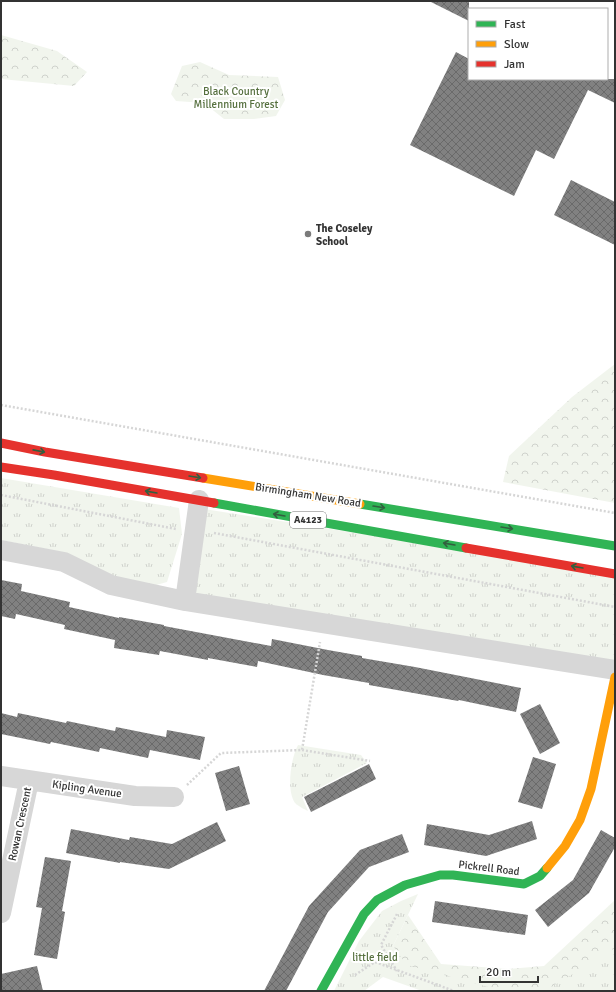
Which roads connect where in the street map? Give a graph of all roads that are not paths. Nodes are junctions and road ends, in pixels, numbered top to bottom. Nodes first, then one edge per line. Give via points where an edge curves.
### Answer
1 (1, 443) edge
2 (1, 467) edge
3 (199, 500) junction
4 (615, 546) edge
5 (1, 550) edge
6 (615, 574) edge
7 (185, 601) junction
8 (615, 670) edge
9 (615, 677) edge
10 (1, 776) edge
11 (29, 781) junction
12 (174, 797) road end
13 (1, 913) edge
14 (321, 991) edge

1 -> 4 main road, Birmingham New Road / A4123
3 -> 2 main road, A4123
6 -> 3 main road, A4123
3 - 7 street
5 - 7 street via 64,562 111,585
7 - 8 street
9 - 14 main road, Pickrell Road via 591,789 580,820 565,846 540,876 524,884 440,875 405,885 377,900 364,914
10 - 11 street, Kipling Avenue
11 - 12 street, Kipling Avenue via 135,796
11 - 13 street, Rowan Crescent

